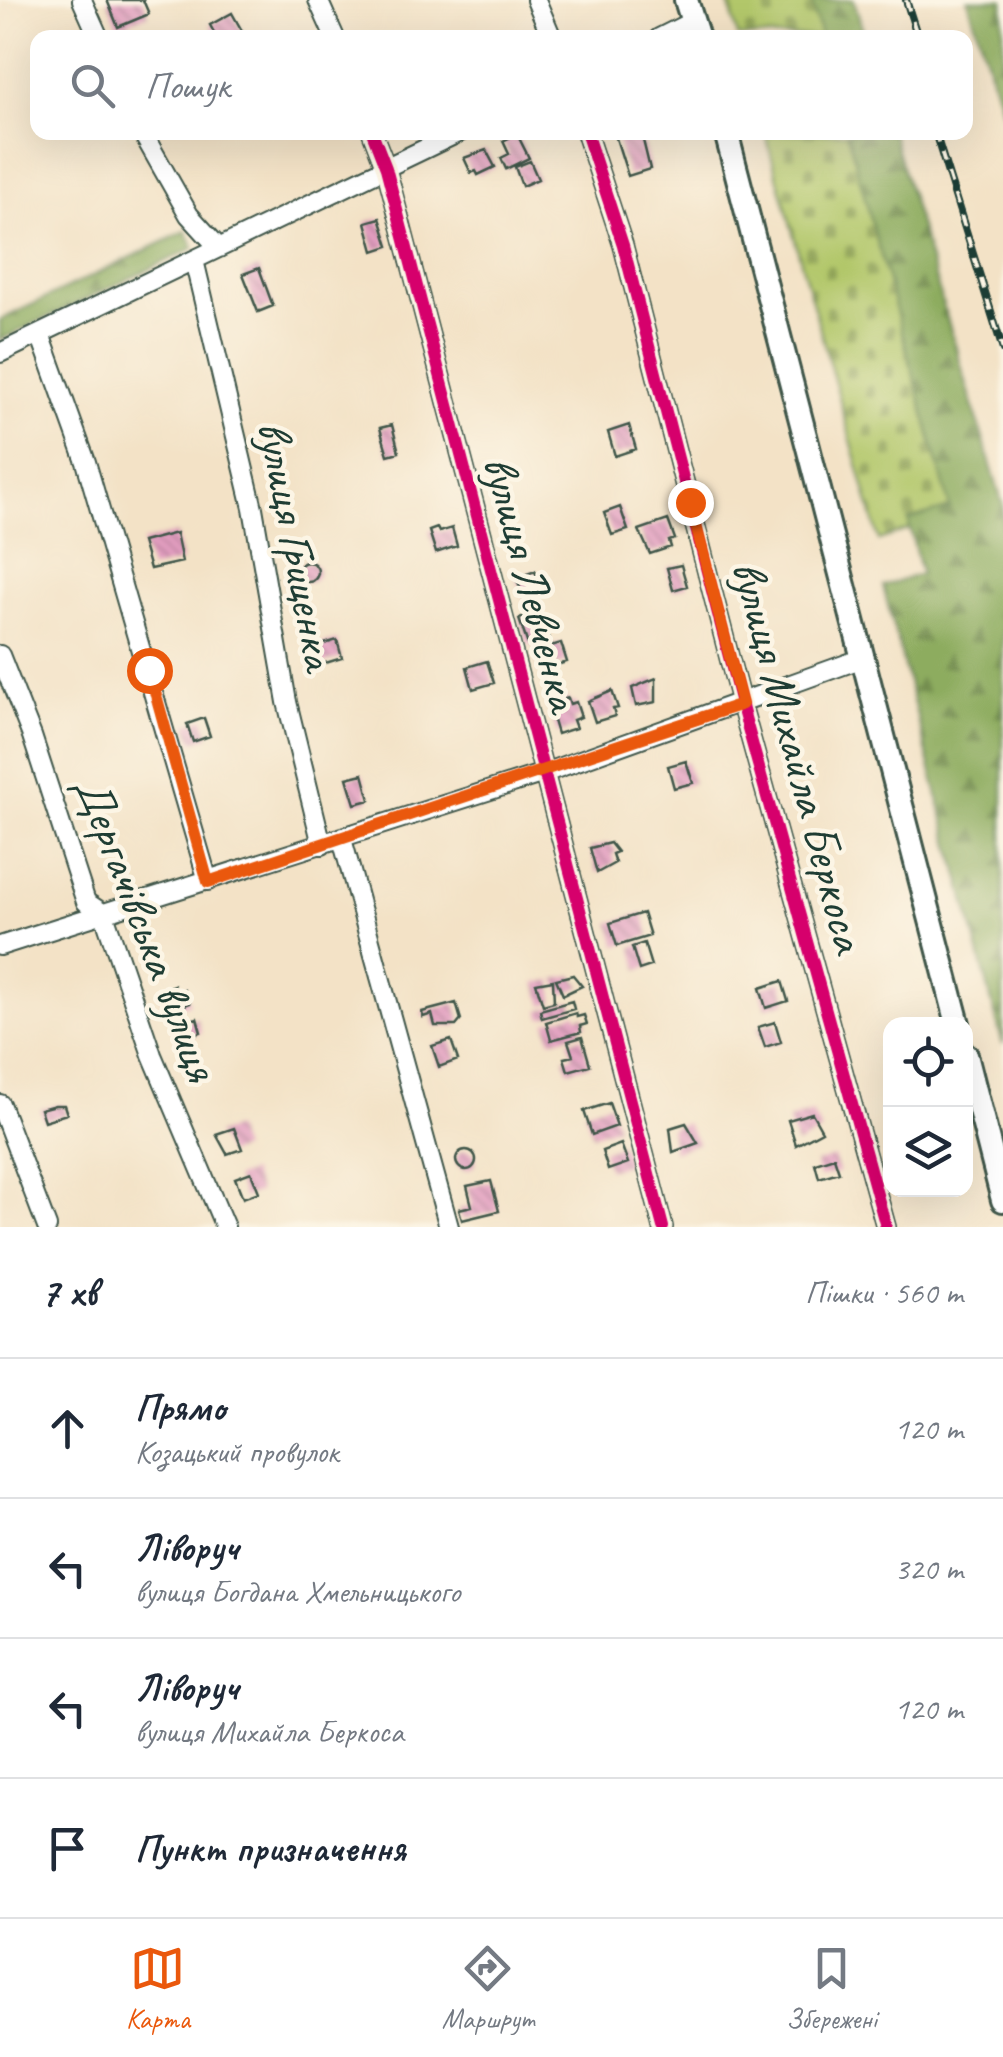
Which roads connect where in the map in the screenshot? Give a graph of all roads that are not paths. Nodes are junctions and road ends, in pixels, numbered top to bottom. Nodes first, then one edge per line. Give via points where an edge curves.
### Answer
1 (82, 0) edge
2 (318, 0) edge
3 (536, 0) edge
4 (95, 30) edge
5 (331, 30) edge
6 (549, 30) edge
7 (146, 140) edge
8 (375, 140) edge
9 (444, 140) edge
10 (589, 140) edge
11 (728, 140) edge
12 (386, 168) junction
13 (219, 248) junction
14 (194, 260) junction
15 (40, 334) junction
16 (0, 352) edge
17 (0, 656) edge
18 (862, 658) junction
19 (742, 704) junction
20 (544, 773) junction
21 (342, 838) junction
22 (322, 845) junction
23 (208, 882) junction
24 (104, 914) junction
25 (0, 946) edge
26 (956, 1017) edge
27 (973, 1082) edge
28 (0, 1104) edge
29 (1003, 1200) edge
30 (47, 1227) edge
31 (225, 1227) edge
32 (449, 1227) edge
33 (663, 1227) edge
34 (886, 1227) edge

1 - 4 street
2 - 5 street
3 - 6 street
7 - 13 street via 189,216
8 - 12 street, вулиця Левченка
9 - 12 street
10 - 19 street, вулиця Михайла Беркоса
11 - 18 main road
12 - 13 street
12 - 20 street, вулиця Левченка
13 - 14 street
14 - 15 street
14 - 22 street, вулиця Гриценка
15 - 16 street
15 - 23 street via 86,462
17 - 24 street, Дергачівська вулиця via 86,902
18 - 19 street
18 - 26 main road
19 - 20 street
19 - 34 street, вулиця Михайла Беркоса
20 - 21 street
20 - 33 street, вулиця Левченка
21 - 22 street
21 - 32 street
22 - 23 street
23 - 24 street
24 - 25 street
24 - 31 street, Дергачівська вулиця via 152,1055
27 - 29 main road
28 - 30 street

